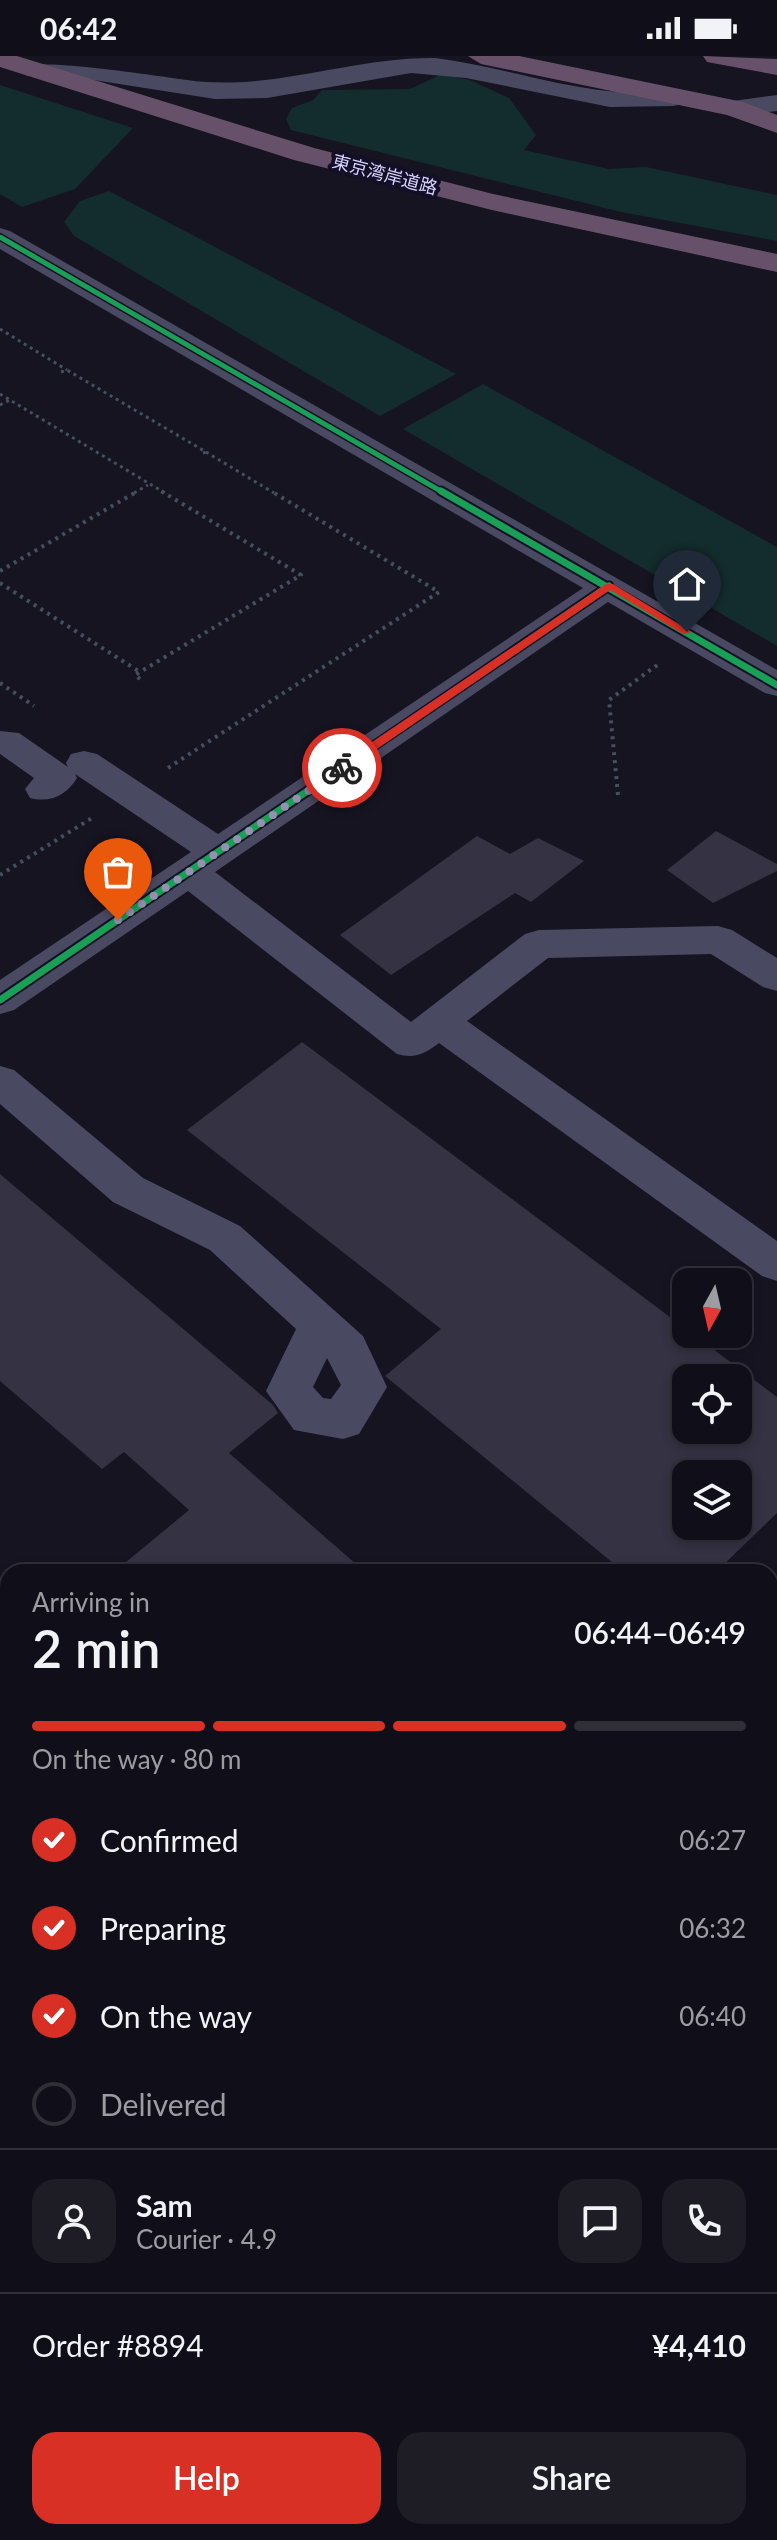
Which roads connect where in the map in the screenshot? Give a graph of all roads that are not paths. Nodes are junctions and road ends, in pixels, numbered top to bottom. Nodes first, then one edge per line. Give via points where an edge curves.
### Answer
1 (481, 56) edge
2 (716, 56) edge
3 (0, 59) edge
4 (777, 67) edge
5 (27, 68) junction
6 (673, 98) junction
7 (777, 103) edge
8 (734, 108) junction
9 (777, 112) edge
10 (777, 125) edge
11 (0, 237) edge
12 (777, 263) edge
13 (60, 271) junction
14 (27, 287) dead end
15 (609, 586) junction
16 (770, 682) edge
17 (736, 699) dead end
18 (6, 741) dead end
19 (203, 862) junction
20 (777, 977) edge
21 (0, 1000) edge
22 (438, 1021) junction
23 (0, 1081) edge
24 (777, 1264) edge
25 (320, 1325) dead end

1 - 6 highway
2 - 4 highway
3 - 5 highway, 東京湾岸道路
5 - 6 street via 64,65 180,87 241,92 395,67 434,66 581,98 636,103
5 - 12 highway, 東京湾岸道路 via 304,154 492,202
6 - 8 highway
7 - 8 street
8 - 9 highway
8 - 10 highway
11 - 13 street
13 - 14 street
13 - 15 street
15 - 16 street
15 - 19 street
16 - 17 street
18 - 19 street via 75,769
19 - 21 street
19 - 22 street via 411,1043
20 - 22 street via 718,940 539,944
22 - 24 street
23 - 25 street via 128,1190 225,1238

